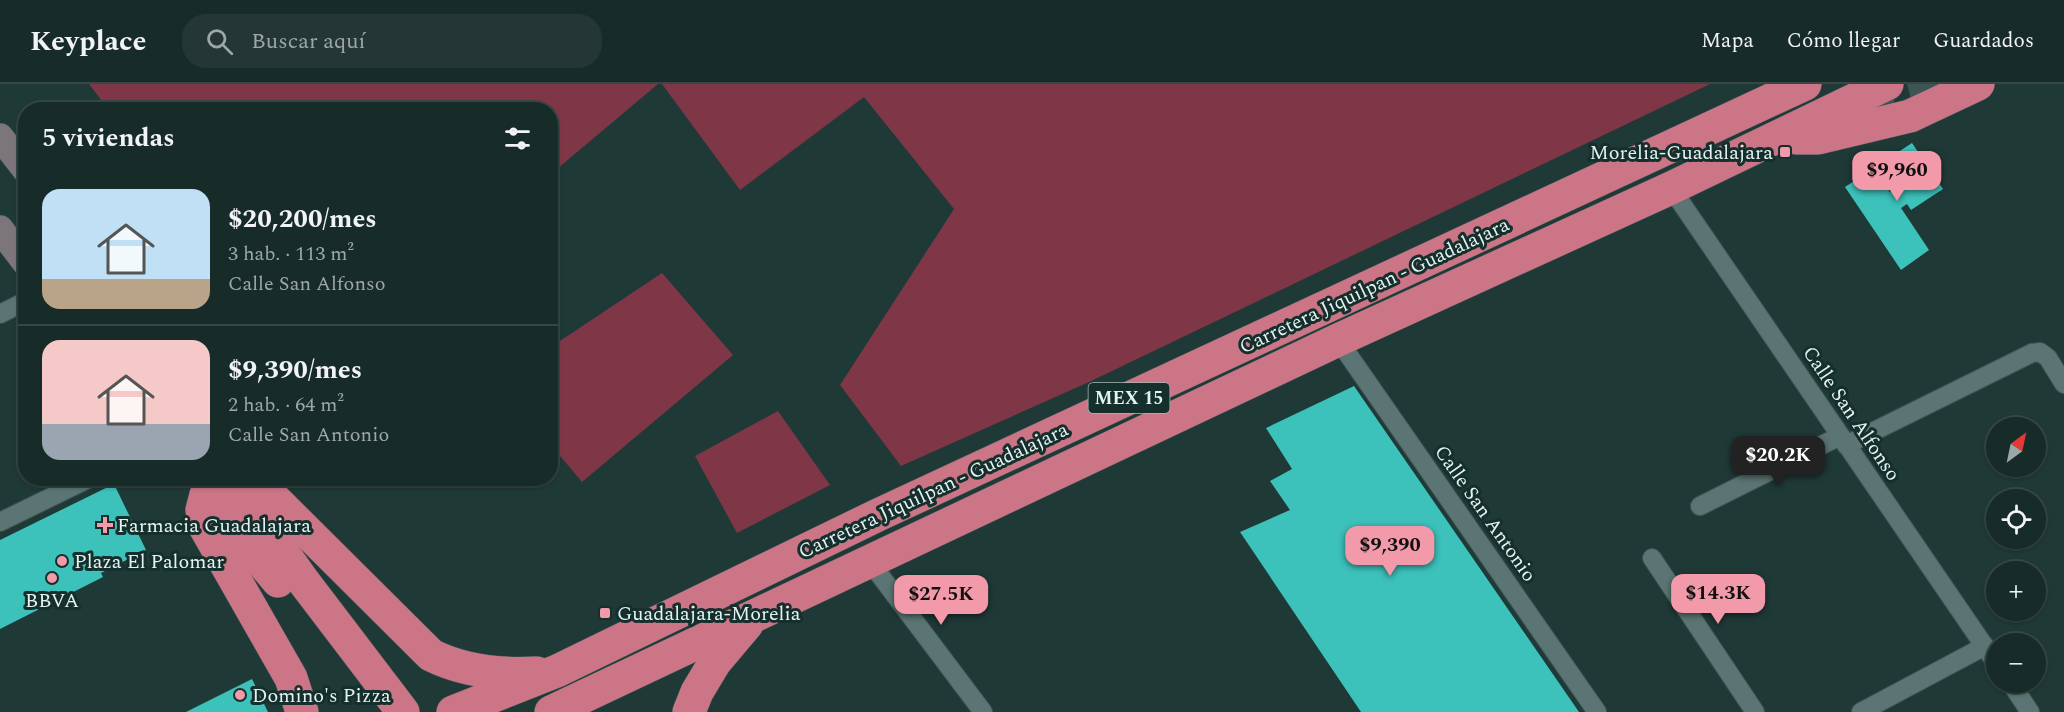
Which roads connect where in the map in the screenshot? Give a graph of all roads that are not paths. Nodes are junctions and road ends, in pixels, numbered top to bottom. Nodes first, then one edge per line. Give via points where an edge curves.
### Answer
1 (1805, 84) edge
2 (1887, 84) edge
3 (1978, 84) edge
4 (0, 137) edge
5 (1774, 139) junction
6 (18, 160) edge
7 (1671, 188) junction
8 (0, 229) edge
9 (18, 253) edge
10 (18, 305) edge
11 (0, 314) edge
12 (1338, 340) junction
13 (2064, 384) edge
14 (1843, 441) junction
15 (74, 486) edge
16 (215, 486) edge
17 (229, 486) edge
18 (241, 486) edge
19 (262, 486) edge
20 (199, 487) edge
21 (1700, 506) dead end
22 (0, 522) edge
23 (268, 534) junction
24 (1652, 558) dead end
25 (870, 562) junction
26 (751, 617) junction
27 (1985, 646) joint
28 (557, 671) junction
29 (2017, 693) edge
30 (396, 710) edge
31 (302, 712) edge
32 (453, 712) edge
33 (551, 712) edge
34 (688, 712) edge
35 (983, 712) edge
36 (1597, 712) edge
37 (1755, 712) edge
38 (1861, 712) edge
39 (2030, 712) edge

1 - 28 highway, Carretera Jiquilpan - Guadalajara / MEX 15 via 879,514
2 - 5 highway, Carretera Jiquilpan - Guadalajara / MEX 15
3 - 5 highway via 1910,116 1818,138
4 - 6 street
5 - 7 highway, Carretera Jiquilpan - Guadalajara / MEX 15
7 - 12 highway, Carretera Jiquilpan - Guadalajara / MEX 15
7 - 14 street, Calle San Alfonso
8 - 9 street
10 - 11 street
12 - 25 highway, Carretera Jiquilpan - Guadalajara / MEX 15
12 - 36 street, Calle San Antonio
13 - 14 street via 2048,358 2040,352 2032,354
14 - 21 street
14 - 27 street, Calle San Alfonso
15 - 22 street
16 - 20 highway
17 - 23 highway
18 - 23 highway
19 - 28 highway via 431,655 459,667 503,673
20 - 30 highway
20 - 31 highway via 206,527 291,678
23 - 30 highway
24 - 37 street
25 - 26 highway, Carretera Jiquilpan - Guadalajara / MEX 15
25 - 35 street
26 - 33 highway, Carretera Jiquilpan - Guadalajara / MEX 15
26 - 34 highway via 715,662
27 - 38 street
28 - 32 highway, Carretera Jiquilpan - Guadalajara / MEX 15
29 - 39 street

